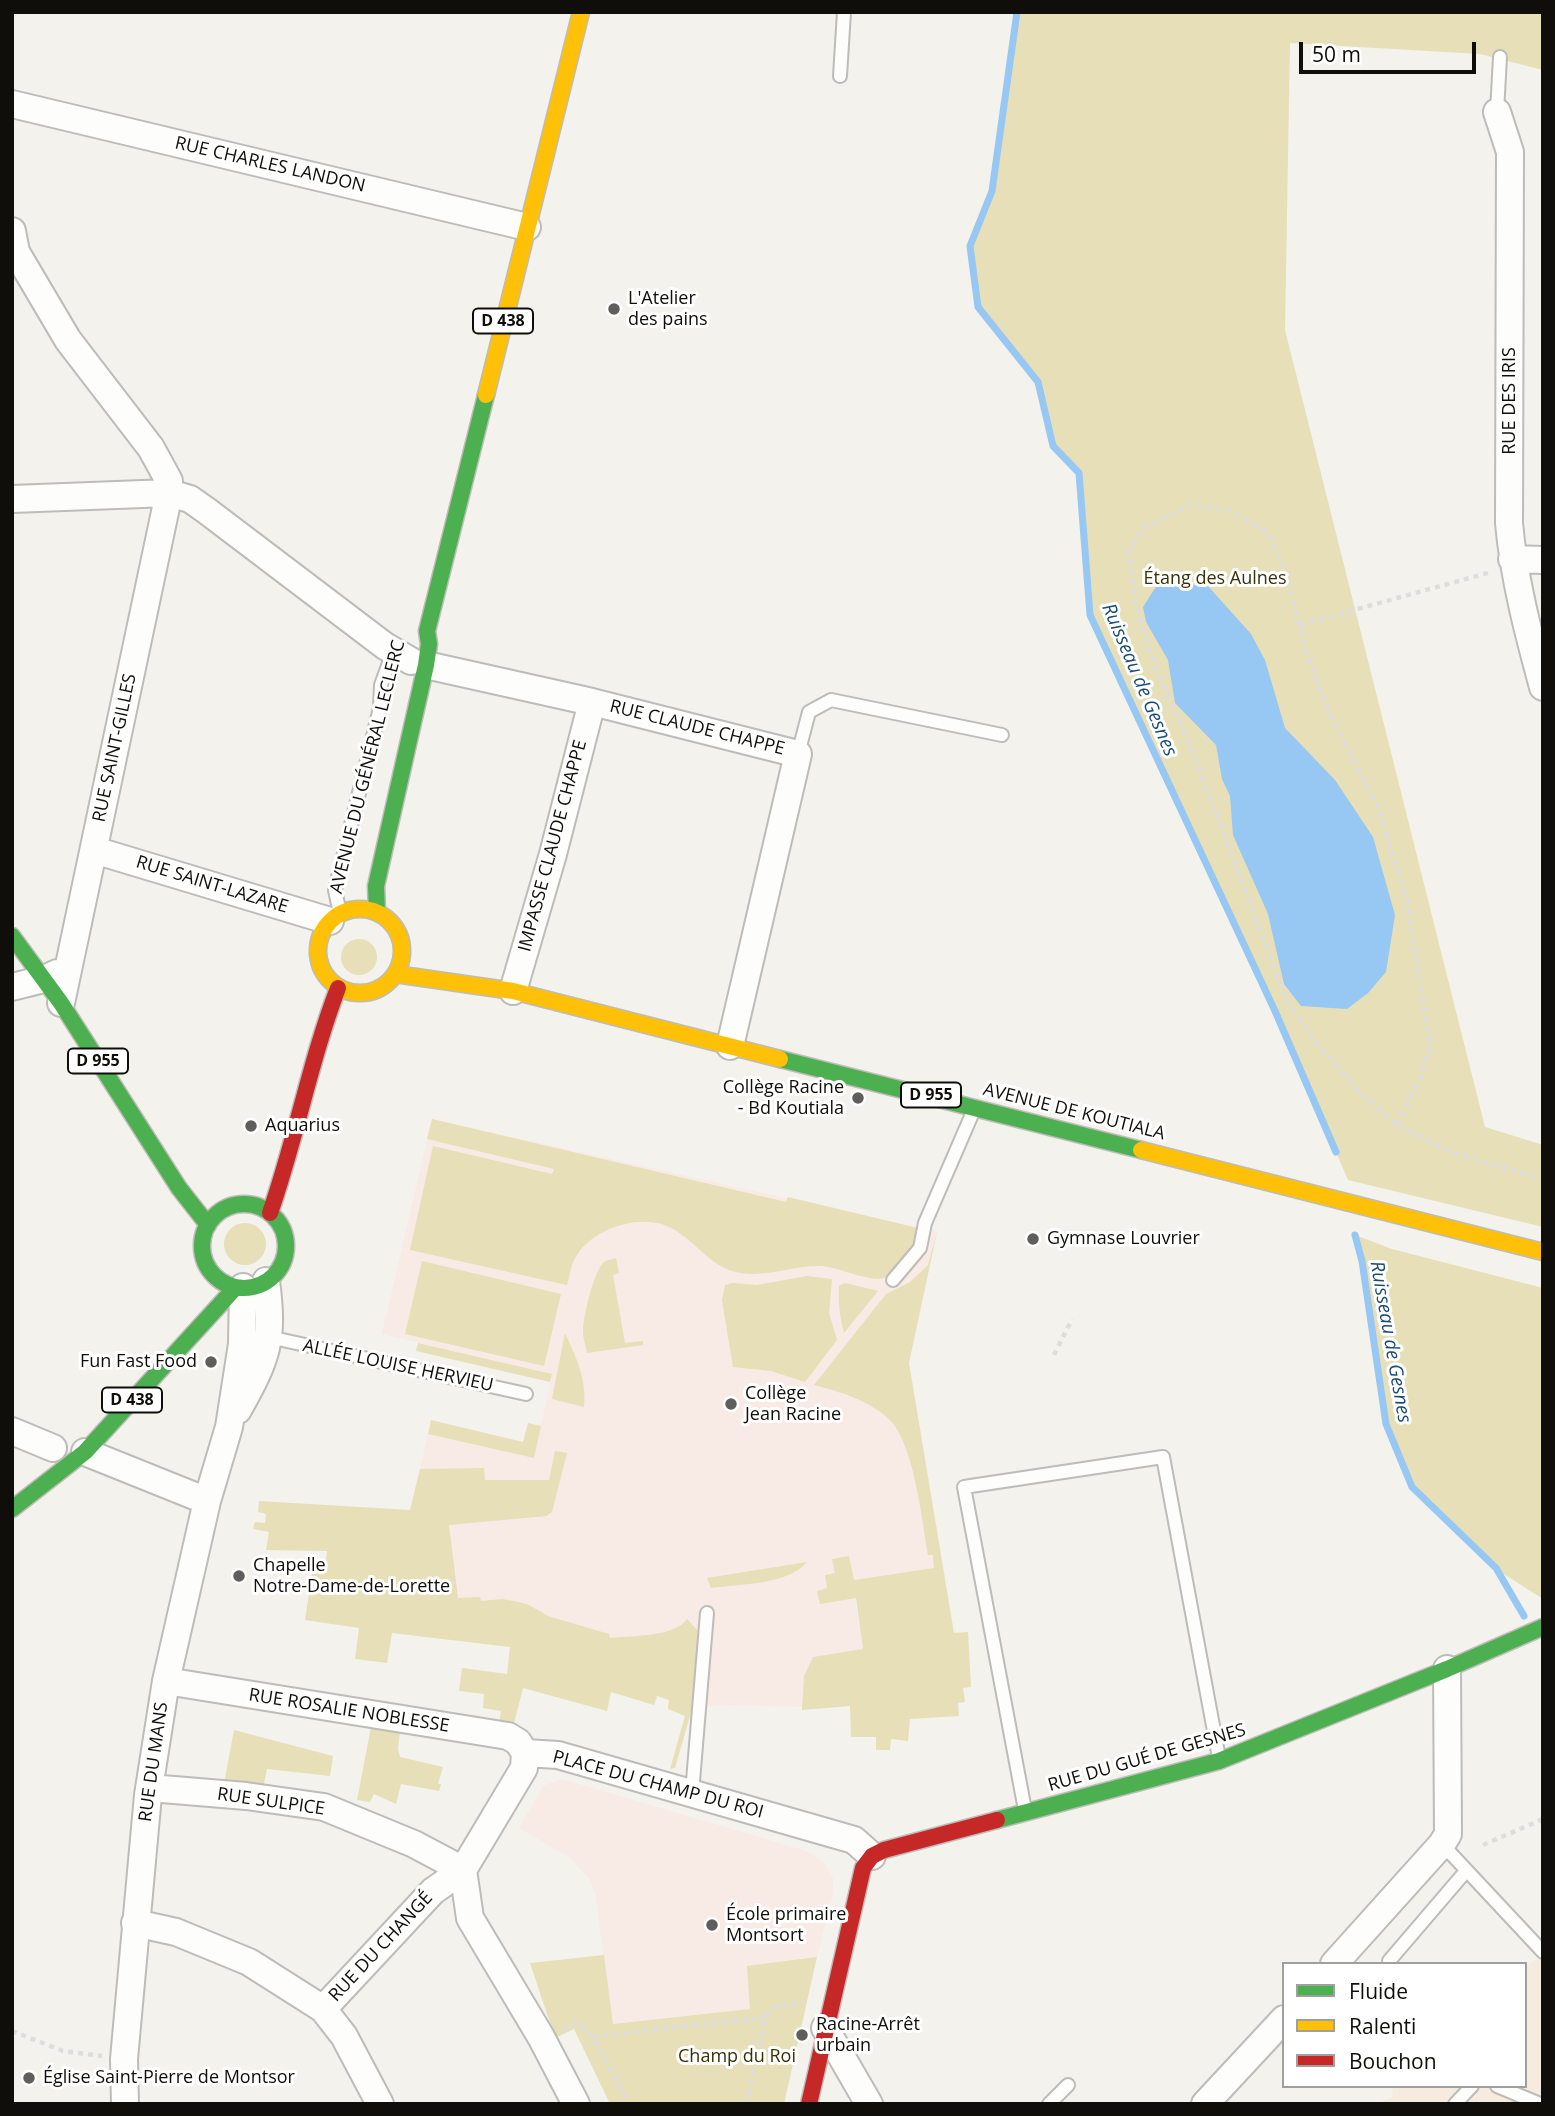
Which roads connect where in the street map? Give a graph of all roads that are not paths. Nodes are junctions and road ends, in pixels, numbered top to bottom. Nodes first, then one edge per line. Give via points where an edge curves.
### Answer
1 (580, 12) edge
2 (844, 12) edge
3 (1500, 57) dead end
4 (840, 76) dead end
5 (12, 104) edge
6 (1497, 112) joint
7 (527, 227) junction
8 (12, 231) edge
9 (169, 494) junction
10 (12, 499) edge
11 (1512, 559) junction
12 (1543, 560) edge
13 (410, 659) junction
14 (1543, 687) edge
15 (592, 702) junction
16 (1002, 735) dead end
17 (798, 754) junction
18 (94, 850) junction
19 (377, 912) junction
20 (340, 915) junction
21 (12, 936) edge
22 (68, 968) junction
23 (463, 969) dead end
24 (395, 974) junction
25 (44, 979) junction
26 (12, 987) edge
27 (338, 988) junction
28 (513, 990) junction
29 (61, 1003) junction
30 (730, 1046) junction
31 (975, 1107) junction
32 (270, 1213) junction
33 (208, 1225) junction
34 (1543, 1252) edge
35 (893, 1280) dead end
36 (248, 1285) junction
37 (269, 1337) junction
38 (526, 1394) dead end
39 (229, 1427) junction
40 (12, 1431) edge
41 (85, 1452) junction
42 (50, 1453) joint
43 (207, 1502) junction
44 (15, 1506) edge
45 (707, 1613) dead end
46 (1543, 1627) edge
47 (1447, 1669) junction
48 (166, 1681) junction
49 (525, 1753) junction
50 (1219, 1761) junction
51 (150, 1788) junction
52 (692, 1793) junction
53 (1026, 1813) junction
54 (1441, 1844) junction
55 (872, 1856) junction
56 (463, 1870) junction
57 (1466, 1871) junction
58 (135, 1923) junction
59 (1543, 1952) edge
60 (1389, 1961) dead end
61 (1336, 1962) edge
62 (323, 2009) junction
63 (828, 2017) junction
64 (1282, 2021) edge
65 (1068, 2085) dead end
66 (1470, 2088) edge
67 (1502, 2088) edge
68 (125, 2104) edge
69 (380, 2104) edge
70 (576, 2104) edge
71 (809, 2104) edge
72 (869, 2104) edge
73 (1049, 2104) edge
74 (1205, 2104) edge
75 (1455, 2104) edge
76 (1540, 2104) edge

1 - 7 main road, D 438
2 - 4 lane
3 - 6 lane
5 - 7 street, RUE CHARLES LANDON
6 - 11 street, RUE DES IRIS via 1510,152
7 - 13 main road, AVENUE DU GÉNÉRAL LECLERC / D 438 via 427,631
8 - 9 street via 16,252 68,340 151,448 169,481
9 - 10 street
9 - 13 street via 208,510
9 - 18 street, RUE SAINT-GILLES
11 - 12 street
11 - 14 street, RUE DES IRIS
13 - 15 street, RUE CLAUDE CHAPPE
13 - 19 main road, AVENUE DU GÉNÉRAL LECLERC / D 438 via 376,886
13 - 20 main road, AVENUE DU GÉNÉRAL LECLERC / D 438 via 360,888
13 - 20 lane via 382,685 334,890
15 - 17 street, RUE CLAUDE CHAPPE
15 - 28 street, IMPASSE CLAUDE CHAPPE
16 - 17 lane via 831,700 808,712
17 - 30 street, RUE CLAUDE CHAPPE
18 - 20 street, RUE SAINT-LAZARE
18 - 22 street, RUE SAINT-GILLES
19 - 20 main road
19 - 24 main road via 407,945
20 - 27 main road via 322,931 318,944 321,969
21 - 25 main road, D 955
22 - 25 street
22 - 29 street, RUE SAINT-GILLES
23 - 28 main road, AVENUE DE KOUTIALA / D 955
24 - 27 main road via 380,989 369,992
24 - 28 main road, AVENUE DE KOUTIALA / D 955
25 - 26 street
25 - 29 main road, D 955
27 - 32 main road via 323,1023 284,1177
28 - 30 main road, AVENUE DE KOUTIALA / D 955
29 - 33 main road, D 955 via 179,1188
30 - 31 main road, AVENUE DE KOUTIALA / D 955
31 - 34 main road, AVENUE DE KOUTIALA / D 955
31 - 35 lane via 925,1223 919,1248
32 - 33 main road via 243,1203 229,1206
32 - 36 main road via 285,1235 283,1261 276,1272
33 - 36 main road via 202,1245 209,1278
36 - 37 street, RUE DU MANS via 271,1317
36 - 39 street, RUE DU MANS
36 - 41 main road, D 438
37 - 38 lane, ALLÉE LOUISE HERVIEU
37 - 39 street, RUE DU MANS via 260,1370
39 - 43 street, RUE DU MANS
40 - 42 street
41 - 43 street
41 - 44 main road, D 438
42 - 44 main road, D 438
43 - 48 street, RUE DU MANS
45 - 52 lane
46 - 47 main road, RUE DU GUÉ DE GESNES
47 - 50 main road, RUE DU GUÉ DE GESNES
47 - 54 street via 1448,1834
48 - 49 street, RUE ROSALIE NOBLESSE via 508,1736
48 - 51 street, RUE DU MANS
49 - 52 street, PLACE DU CHAMP DU ROI via 558,1755
49 - 56 street via 524,1768
50 - 53 main road, RUE DU GUÉ DE GESNES
50 - 53 lane via 1163,1457 964,1487
51 - 56 street, RUE SULPICE via 324,1807
51 - 58 street, RUE DU MANS
52 - 55 street, PLACE DU CHAMP DU ROI via 854,1840
53 - 55 main road, RUE DU GUÉ DE GESNES
54 - 57 lane
54 - 61 street
55 - 63 main road via 863,1868
56 - 62 street, RUE DU CHANGÉ via 433,1891
56 - 70 street via 470,1918
57 - 59 lane
57 - 60 lane
58 - 62 street via 176,1932 249,1962
58 - 68 street, RUE DU MANS
62 - 69 street, RUE DU CHANGÉ via 344,2036
63 - 71 main road
63 - 72 street
64 - 74 street
65 - 73 lane
66 - 75 lane
67 - 76 lane

